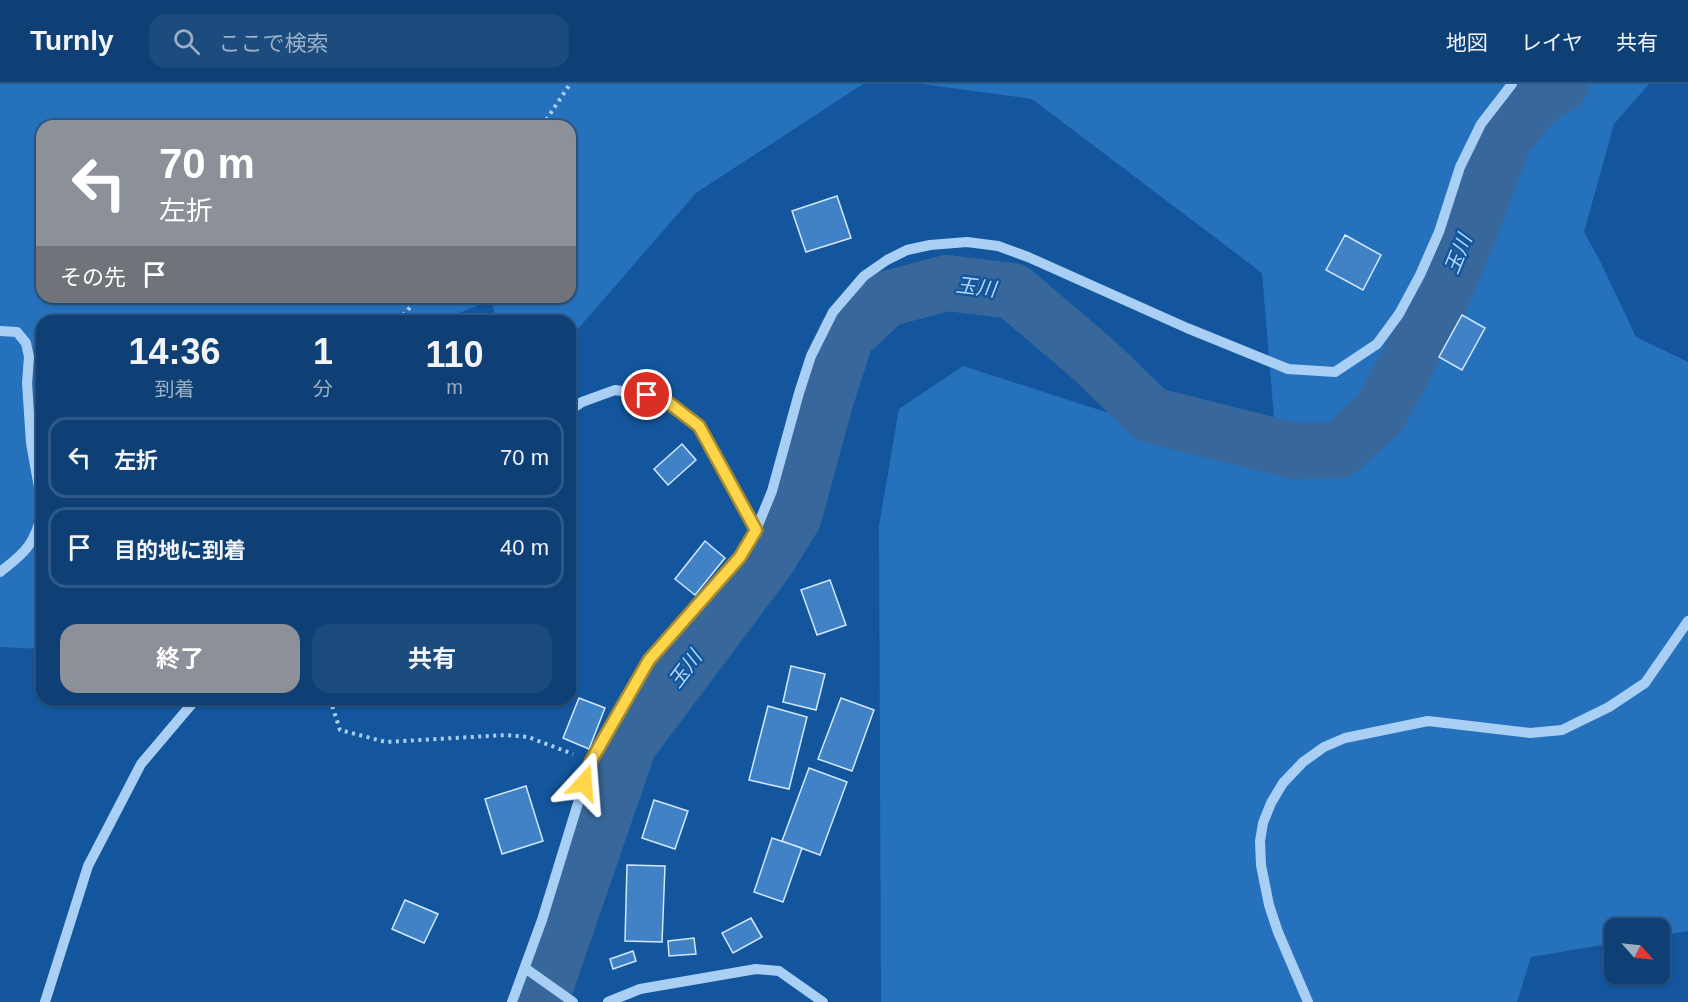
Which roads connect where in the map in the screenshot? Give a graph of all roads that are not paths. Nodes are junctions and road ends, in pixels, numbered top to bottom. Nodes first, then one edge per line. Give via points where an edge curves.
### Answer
1 (1512, 84) edge
2 (0, 331) edge
3 (576, 406) edge
4 (36, 471) edge
5 (756, 530) junction
6 (36, 535) edge
7 (0, 572) edge
8 (1688, 621) edge
9 (191, 705) edge
10 (525, 968) junction
11 (45, 1002) edge
12 (512, 1002) edge
13 (572, 1002) edge
14 (608, 1002) edge
15 (823, 1002) edge
16 (1308, 1002) edge

1 - 5 street via 1481,124 1464,158 1439,232 1399,314 1377,344 1335,372 1288,369 998,246 966,242 930,245 887,260 864,276 833,312 811,356 772,492
2 - 4 street via 16,332 26,343
3 - 5 street via 615,390 669,403 699,426
5 - 10 street via 740,557 649,660 591,761
6 - 7 street via 25,552
8 - 16 street via 1645,683 1609,707 1562,730 1530,733 1428,721 1345,738 1303,762 1271,803 1260,841 1269,905
9 - 11 street via 141,764 88,866
10 - 12 street
10 - 13 street
14 - 15 street via 640,989 756,969 779,971

